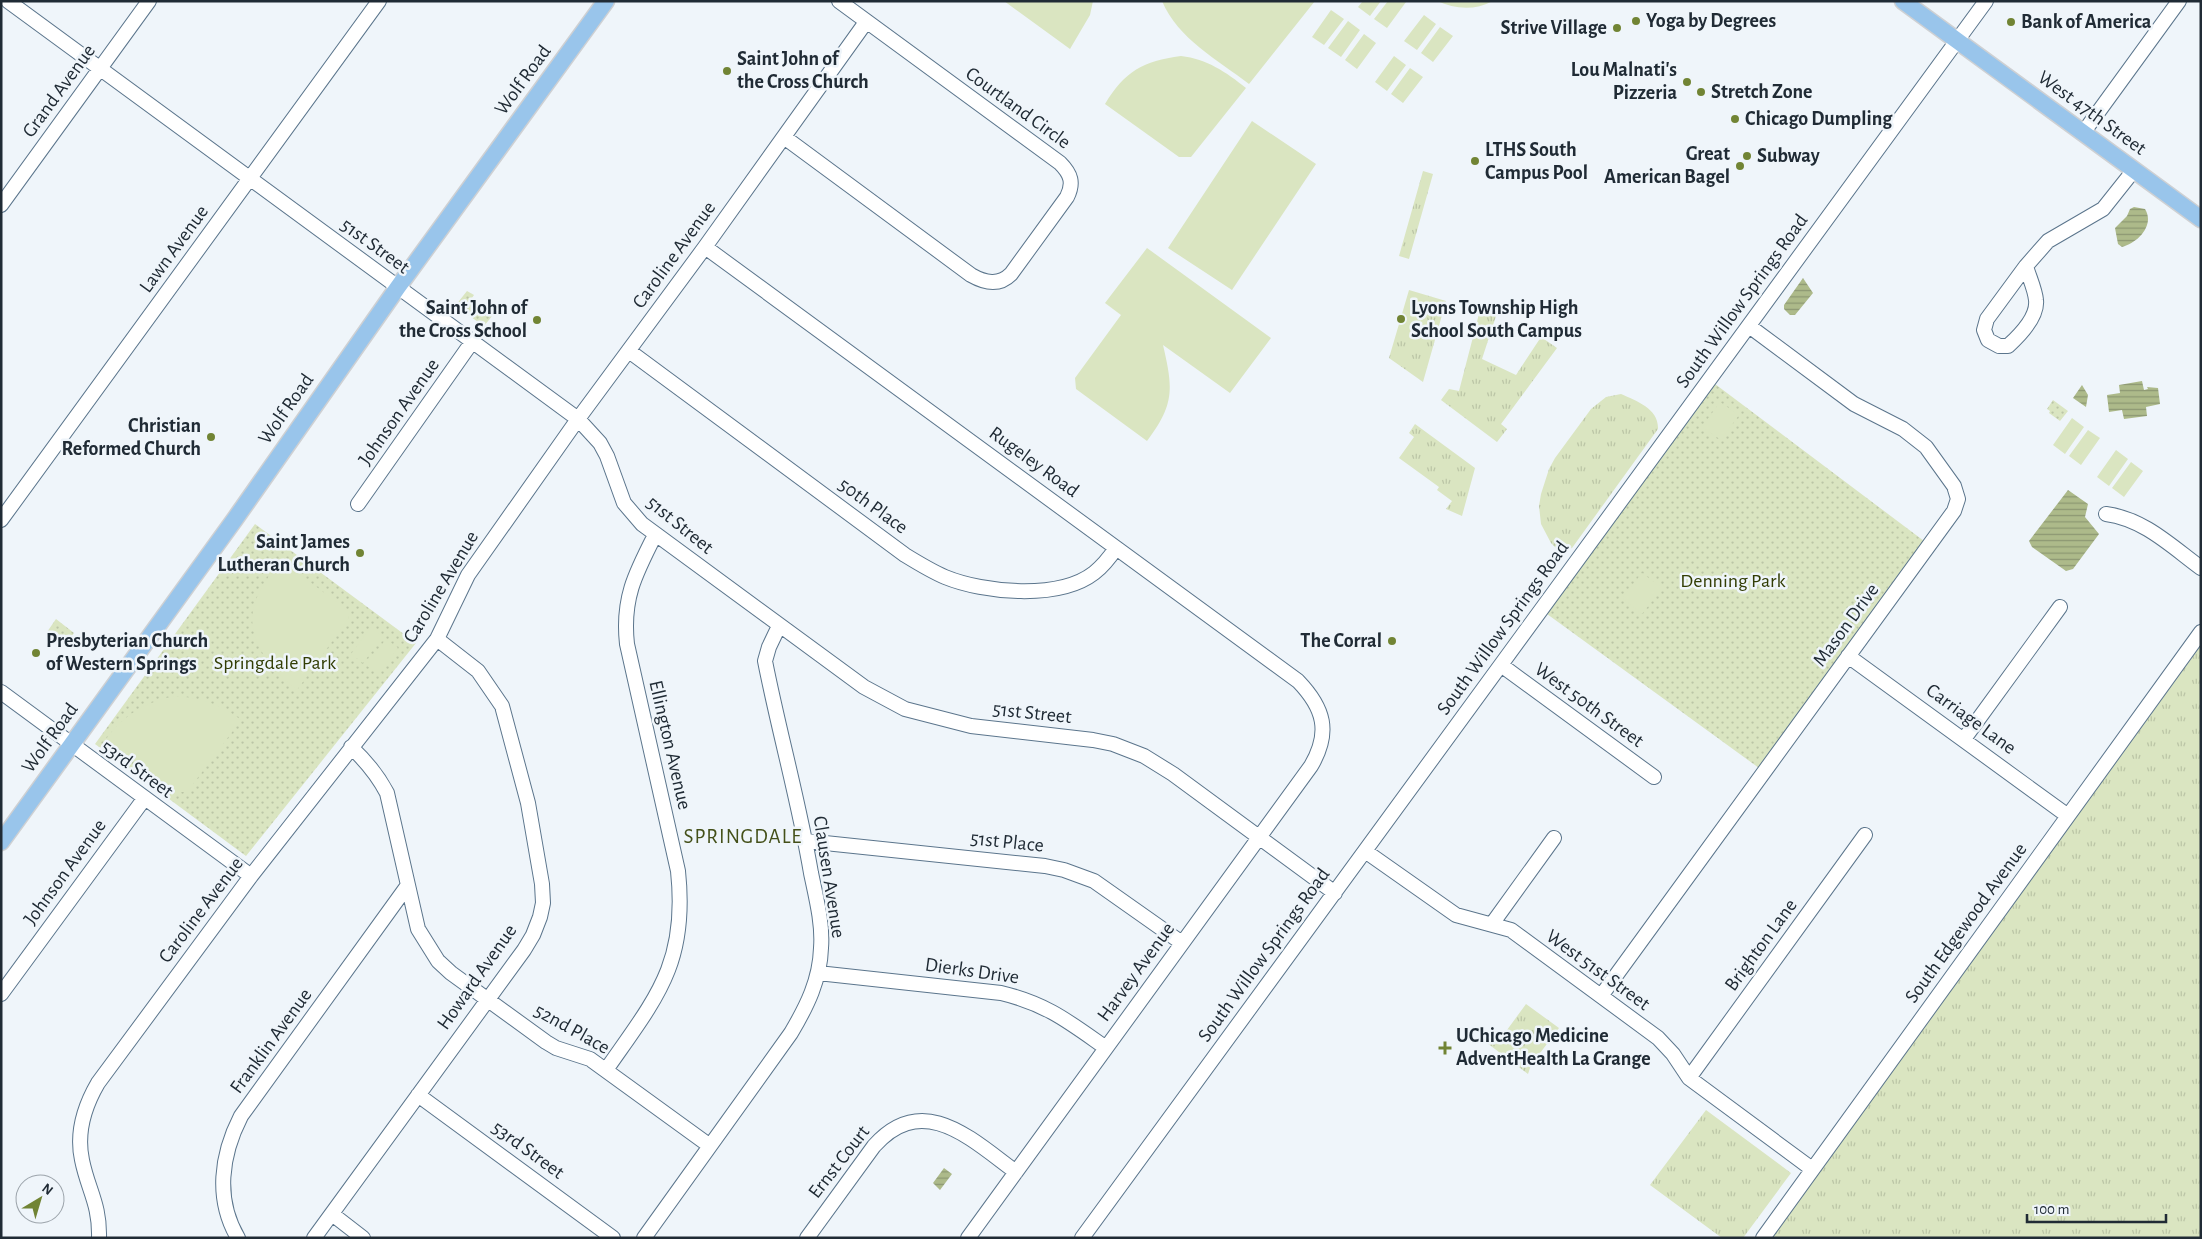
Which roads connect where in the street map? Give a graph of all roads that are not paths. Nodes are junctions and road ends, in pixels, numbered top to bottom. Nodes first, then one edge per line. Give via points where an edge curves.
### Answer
1 (8, 1) edge
2 (149, 1) edge
3 (379, 1) edge
4 (606, 1) edge
5 (838, 1) edge
6 (1903, 1) edge
7 (1986, 1) edge
8 (2179, 1) edge
9 (866, 22) junction
10 (1957, 41) junction
11 (100, 69) junction
12 (2083, 133) junction
13 (784, 137) junction
14 (2134, 170) junction
15 (249, 179) junction
16 (1, 205) edge
17 (2201, 219) edge
18 (705, 247) junction
19 (2026, 266) junction
20 (398, 287) junction
21 (1749, 326) junction
22 (472, 342) junction
23 (629, 352) junction
24 (578, 419) junction
25 (358, 504) dead end
26 (2106, 514) dead end
27 (1, 520) edge
28 (655, 535) junction
29 (1116, 548) junction
30 (2201, 568) edge
31 (2060, 607) dead end
32 (779, 626) junction
33 (2201, 632) edge
34 (437, 639) junction
35 (1848, 656) junction
36 (1501, 665) junction
37 (1, 692) edge
38 (1323, 724) joint
39 (1964, 739) junction
40 (72, 745) junction
41 (351, 747) junction
42 (1654, 777) dead end
43 (144, 799) junction
44 (2068, 816) junction
45 (1865, 835) dead end
46 (1259, 838) junction
47 (1554, 838) dead end
48 (806, 841) junction
49 (1, 842) edge
50 (1365, 851) junction
51 (251, 876) junction
52 (408, 885) junction
53 (1334, 892) junction
54 (1492, 924) junction
55 (1182, 943) junction
56 (818, 972) junction
57 (1, 994) edge
58 (1601, 996) junction
59 (487, 999) junction
60 (1106, 1048) junction
61 (606, 1070) junction
62 (1689, 1078) junction
63 (418, 1095) junction
64 (710, 1146) junction
65 (1812, 1169) junction
66 (1016, 1172) junction
67 (332, 1214) junction
68 (99, 1238) edge
69 (238, 1238) edge
70 (314, 1238) edge
71 (363, 1238) edge
72 (613, 1238) edge
73 (644, 1238) edge
74 (807, 1238) edge
75 (968, 1238) edge
76 (1082, 1238) edge
77 (1763, 1238) edge

1 - 11 street, 51st Street
2 - 11 street, Grand Avenue
3 - 15 street, Lawn Avenue
4 - 20 main road, Wolf Road
5 - 9 street, Courtland Circle
6 - 10 main road, West 47th Street
7 - 10 street, South Willow Springs Road
8 - 12 street
9 - 13 street, Caroline Avenue
9 - 13 street, Courtland Circle via 1060,163 1070,176 1071,189 1067,198 1011,274 1005,280 989,282 971,275
10 - 12 main road, West 47th Street
10 - 21 street, South Willow Springs Road
11 - 15 street, 51st Street
11 - 16 street, Grand Avenue
12 - 14 main road, West 47th Street
13 - 18 street, Caroline Avenue
14 - 17 main road, West 47th Street
14 - 19 street via 2103,209 2048,241
15 - 20 street, 51st Street
15 - 27 street, Lawn Avenue
18 - 23 street, Caroline Avenue
18 - 29 street, Rugeley Road
19 - 19 street via 1987,319 1984,330 1988,340 1999,346 2008,346 2017,338 2035,311 2036,299
20 - 22 street, 51st Street
20 - 40 main road, Wolf Road
21 - 35 street, Mason Drive via 1854,404 1903,428 1926,447 1954,486 1958,498 1954,511
21 - 36 street, South Willow Springs Road
22 - 24 street, 51st Street
22 - 25 street, Johnson Avenue
23 - 24 street, Caroline Avenue
23 - 29 street, 50th Place via 905,555 947,578 1014,592 1064,586 1093,574
24 - 28 street, 51st Street via 607,456 624,503
24 - 34 street, Caroline Avenue via 468,574
26 - 30 street via 2146,526
28 - 32 street, 51st Street
28 - 61 street, Ellington Avenue via 629,590 625,627 678,871 680,929 669,971 656,997
29 - 38 street, Rugeley Road via 1298,681 1315,702
31 - 39 street
32 - 46 street, 51st Street via 864,687 905,709 971,726 1093,740 1129,749 1162,767
32 - 48 street, Clausen Avenue via 765,661
33 - 44 street, South Edgewood Avenue
34 - 41 street, Caroline Avenue
34 - 59 street, Howard Avenue via 478,672 502,706 528,803 542,884 542,910 534,935
35 - 39 street, Carriage Lane
35 - 58 street, Mason Drive
36 - 42 street, West 50th Street
36 - 50 street, South Willow Springs Road
37 - 40 street, 53rd Street
38 - 46 street, Harvey Avenue via 1318,755
39 - 44 street, Carriage Lane
40 - 43 street, 53rd Street
40 - 49 main road, Wolf Road
41 - 51 street, Caroline Avenue
41 - 52 street, 52nd Place via 368,763 387,793
43 - 51 street, 53rd Street
43 - 57 street, Johnson Avenue
44 - 65 street, South Edgewood Avenue
45 - 62 street, Brighton Lane
46 - 53 street, 51st Street
46 - 55 street, Harvey Avenue
47 - 54 street
48 - 55 street, 51st Place via 1064,870 1094,881
48 - 56 street, Clausen Avenue via 822,947
50 - 53 street, South Willow Springs Road
50 - 54 street, West 51st Street via 1456,916
51 - 68 street, Caroline Avenue via 87,1102 80,1137 82,1160 100,1219
52 - 59 street, 52nd Place via 418,929 428,948 451,973
52 - 69 street, Franklin Avenue via 232,1132 225,1159 223,1195
53 - 76 street, South Willow Springs Road
54 - 58 street, West 51st Street via 1511,930
55 - 60 street, Harvey Avenue
56 - 60 street, Dierks Drive via 1001,992 1020,997 1053,1011
56 - 64 street, Clausen Avenue via 808,1004 791,1033
58 - 62 street, West 51st Street via 1667,1046
59 - 61 street, 52nd Place via 556,1048 590,1059
59 - 63 street, Howard Avenue
60 - 66 street, Harvey Avenue
61 - 64 street, 52nd Place
62 - 65 street, West 51st Street
63 - 67 street, Howard Avenue
63 - 72 street, 53rd Street
64 - 73 street, Clausen Avenue
65 - 77 street, South Edgewood Avenue
66 - 74 street, Ernst Court via 945,1124 906,1122 883,1135
66 - 75 street, Harvey Avenue
67 - 70 street, Howard Avenue
67 - 71 street

